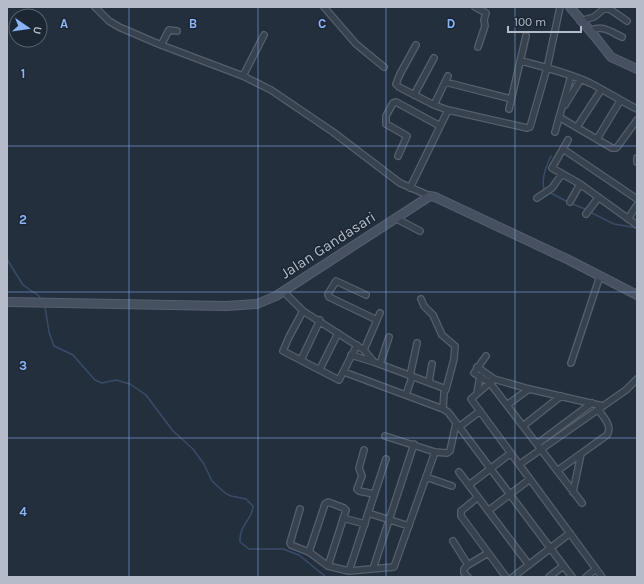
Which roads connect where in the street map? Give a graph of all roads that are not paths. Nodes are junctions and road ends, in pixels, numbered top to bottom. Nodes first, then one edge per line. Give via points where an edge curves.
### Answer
1 (95, 7) edge
2 (324, 7) edge
3 (475, 7) edge
4 (560, 7) edge
5 (570, 7) edge
6 (607, 8) edge
7 (580, 21) junction
8 (627, 21) dead end
9 (177, 31) dead end
10 (590, 31) junction
11 (264, 35) dead end
12 (526, 36) dead end
13 (622, 37) dead end
14 (161, 45) junction
15 (416, 46) dead end
16 (478, 48) dead end
17 (434, 58) dead end
18 (521, 61) junction
19 (384, 67) dead end
20 (547, 68) junction
21 (637, 70) edge
22 (243, 76) junction
23 (448, 76) dead end
24 (571, 76) junction
25 (581, 80) junction
26 (445, 82) junction
27 (601, 90) junction
28 (414, 95) junction
29 (511, 99) junction
30 (620, 101) junction
31 (434, 105) junction
32 (508, 109) dead end
33 (637, 109) edge
34 (448, 110) junction
35 (560, 114) junction
36 (637, 120) edge
37 (440, 126) junction
38 (577, 127) junction
39 (555, 132) dead end
40 (597, 139) junction
41 (568, 140) dead end
42 (563, 149) junction
43 (398, 156) dead end
44 (637, 158) edge
45 (637, 162) edge
46 (562, 174) junction
47 (580, 184) junction
48 (410, 188) junction
49 (430, 196) junction
50 (537, 198) dead end
51 (598, 198) junction
52 (637, 199) edge
53 (570, 202) dead end
54 (637, 205) edge
55 (587, 211) dead end
56 (395, 218) junction
57 (628, 219) junction
58 (637, 225) edge
59 (420, 231) dead end
60 (600, 276) junction
61 (284, 291) junction
62 (366, 295) dead end
63 (637, 295) edge
64 (421, 299) dead end
65 (7, 302) edge
66 (303, 311) junction
67 (380, 313) dead end
68 (320, 320) junction
69 (377, 320) junction
70 (338, 333) junction
71 (390, 337) dead end
72 (418, 343) dead end
73 (357, 345) junction
74 (364, 350) junction
75 (351, 355) junction
76 (486, 356) dead end
77 (302, 360) junction
78 (377, 363) junction
79 (572, 363) dead end
80 (432, 364) dead end
81 (477, 367) junction
82 (320, 369) junction
83 (344, 372) junction
84 (411, 376) junction
85 (480, 376) junction
86 (637, 379) edge
87 (492, 381) junction
88 (429, 382) junction
89 (529, 389) junction
90 (446, 390) junction
91 (477, 394) junction
92 (406, 395) junction
93 (561, 396) junction
94 (592, 403) junction
95 (507, 405) junction
96 (601, 408) junction
97 (442, 409) junction
98 (480, 411) junction
99 (458, 425) junction
100 (523, 426) junction
101 (385, 436) dead end
102 (414, 444) junction
103 (537, 444) junction
104 (541, 449) junction
105 (364, 450) dead end
106 (435, 452) junction
107 (512, 453) junction
108 (581, 454) junction
109 (386, 460) dead end
110 (520, 464) junction
111 (490, 469) junction
112 (557, 470) junction
113 (459, 472) dead end
114 (426, 477) junction
115 (530, 479) junction
116 (469, 485) junction
117 (452, 486) dead end
118 (573, 492) junction
119 (374, 494) junction
120 (510, 495) junction
121 (478, 498) junction
122 (582, 503) dead end
123 (300, 510) dead end
124 (488, 511) junction
125 (368, 513) junction
126 (343, 518) junction
127 (389, 520) junction
128 (365, 524) junction
129 (409, 526) junction
130 (570, 533) junction
131 (453, 541) dead end
132 (550, 549) junction
133 (310, 552) junction
134 (488, 553) junction
135 (468, 565) junction
136 (529, 565) junction
137 (328, 566) junction
138 (563, 566) junction
139 (373, 569) junction
140 (596, 569) junction
141 (349, 571) junction
142 (468, 577) edge
143 (506, 577) edge
144 (513, 577) edge
145 (549, 577) edge
146 (572, 577) edge
147 (586, 577) edge
148 (602, 577) edge

1 - 14 street via 113,24
2 - 19 street via 356,44
3 - 16 street via 486,13
4 - 20 street
5 - 7 street
6 - 7 street via 594,17
6 - 8 street
7 - 10 street
9 - 14 street via 169,30
10 - 13 street via 600,28
10 - 21 street via 611,57
11 - 22 street
12 - 18 street
14 - 22 street
15 - 28 street via 396,84
17 - 28 street
18 - 20 street
18 - 29 street
20 - 24 street
20 - 34 street via 530,127
22 - 48 street via 271,90
23 - 26 street
24 - 25 street
24 - 35 street
25 - 27 street
25 - 35 street
26 - 29 street
26 - 31 street
27 - 30 street
27 - 38 street
28 - 31 street
29 - 32 street
30 - 33 street
30 - 40 street
31 - 34 street
34 - 37 street
35 - 38 street
35 - 39 street
36 - 40 street via 616,148
37 - 43 street via 396,102 393,103 386,116 386,124 407,136
37 - 48 street
38 - 40 street
41 - 42 street
42 - 46 street via 552,167
42 - 52 street
44 - 45 street
46 - 47 street
46 - 50 street via 552,188
47 - 51 street
47 - 53 street
48 - 49 street
49 - 56 street, Jalan Gandasari
49 - 60 street
51 - 55 street
51 - 57 street
54 - 57 street
56 - 59 street
56 - 61 street, Jalan Gandasari
57 - 58 street
60 - 63 street
60 - 79 street
61 - 65 street, Jalan Gandasari via 252,305
61 - 66 street
62 - 69 street via 336,281 328,296
64 - 90 street via 434,315 442,335 455,346
66 - 68 street
66 - 77 street via 283,351
67 - 69 street
68 - 70 street
68 - 77 street
69 - 74 street
70 - 73 street
70 - 82 street
71 - 78 street
72 - 84 street
73 - 74 street
73 - 75 street
74 - 78 street
75 - 78 street
75 - 83 street
76 - 81 street
77 - 82 street
78 - 84 street
80 - 88 street
81 - 85 street via 474,372
81 - 87 street
82 - 83 street via 338,380
83 - 92 street
84 - 88 street
84 - 92 street
85 - 87 street
85 - 91 street
86 - 96 street
87 - 89 street
87 - 91 street
87 - 95 street
88 - 90 street
89 - 93 street
89 - 95 street
90 - 97 street
91 - 98 street via 471,399
92 - 97 street
93 - 94 street
93 - 100 street
94 - 96 street
94 - 103 street
95 - 100 street
96 - 104 street
96 - 108 street via 609,432
97 - 99 street via 448,412
98 - 99 street
98 - 107 street
99 - 106 street via 450,451
99 - 111 street
100 - 103 street
101 - 102 street
102 - 106 street
102 - 127 street
103 - 104 street
104 - 110 street
104 - 112 street
105 - 119 street via 359,468 362,476 358,489
106 - 114 street
107 - 110 street
107 - 111 street
108 - 112 street
108 - 118 street
109 - 119 street
110 - 115 street
111 - 116 street
111 - 120 street
112 - 118 street
113 - 116 street
114 - 117 street
114 - 129 street
115 - 120 street
115 - 130 street
116 - 121 street
118 - 122 street
119 - 125 street
120 - 124 street
120 - 132 street
121 - 124 street
121 - 134 street via 460,514
123 - 133 street via 290,543
124 - 136 street
125 - 127 street
125 - 128 street
126 - 128 street
126 - 133 street via 346,510 344,508 328,502 325,504
126 - 137 street
127 - 129 street
127 - 139 street
128 - 141 street
129 - 139 street via 395,567
130 - 132 street
130 - 140 street
131 - 135 street
132 - 136 street
132 - 138 street
133 - 137 street
134 - 135 street
134 - 143 street
135 - 142 street via 464,571
136 - 144 street
137 - 141 street
138 - 145 street
138 - 146 street
139 - 141 street
140 - 147 street
140 - 148 street

